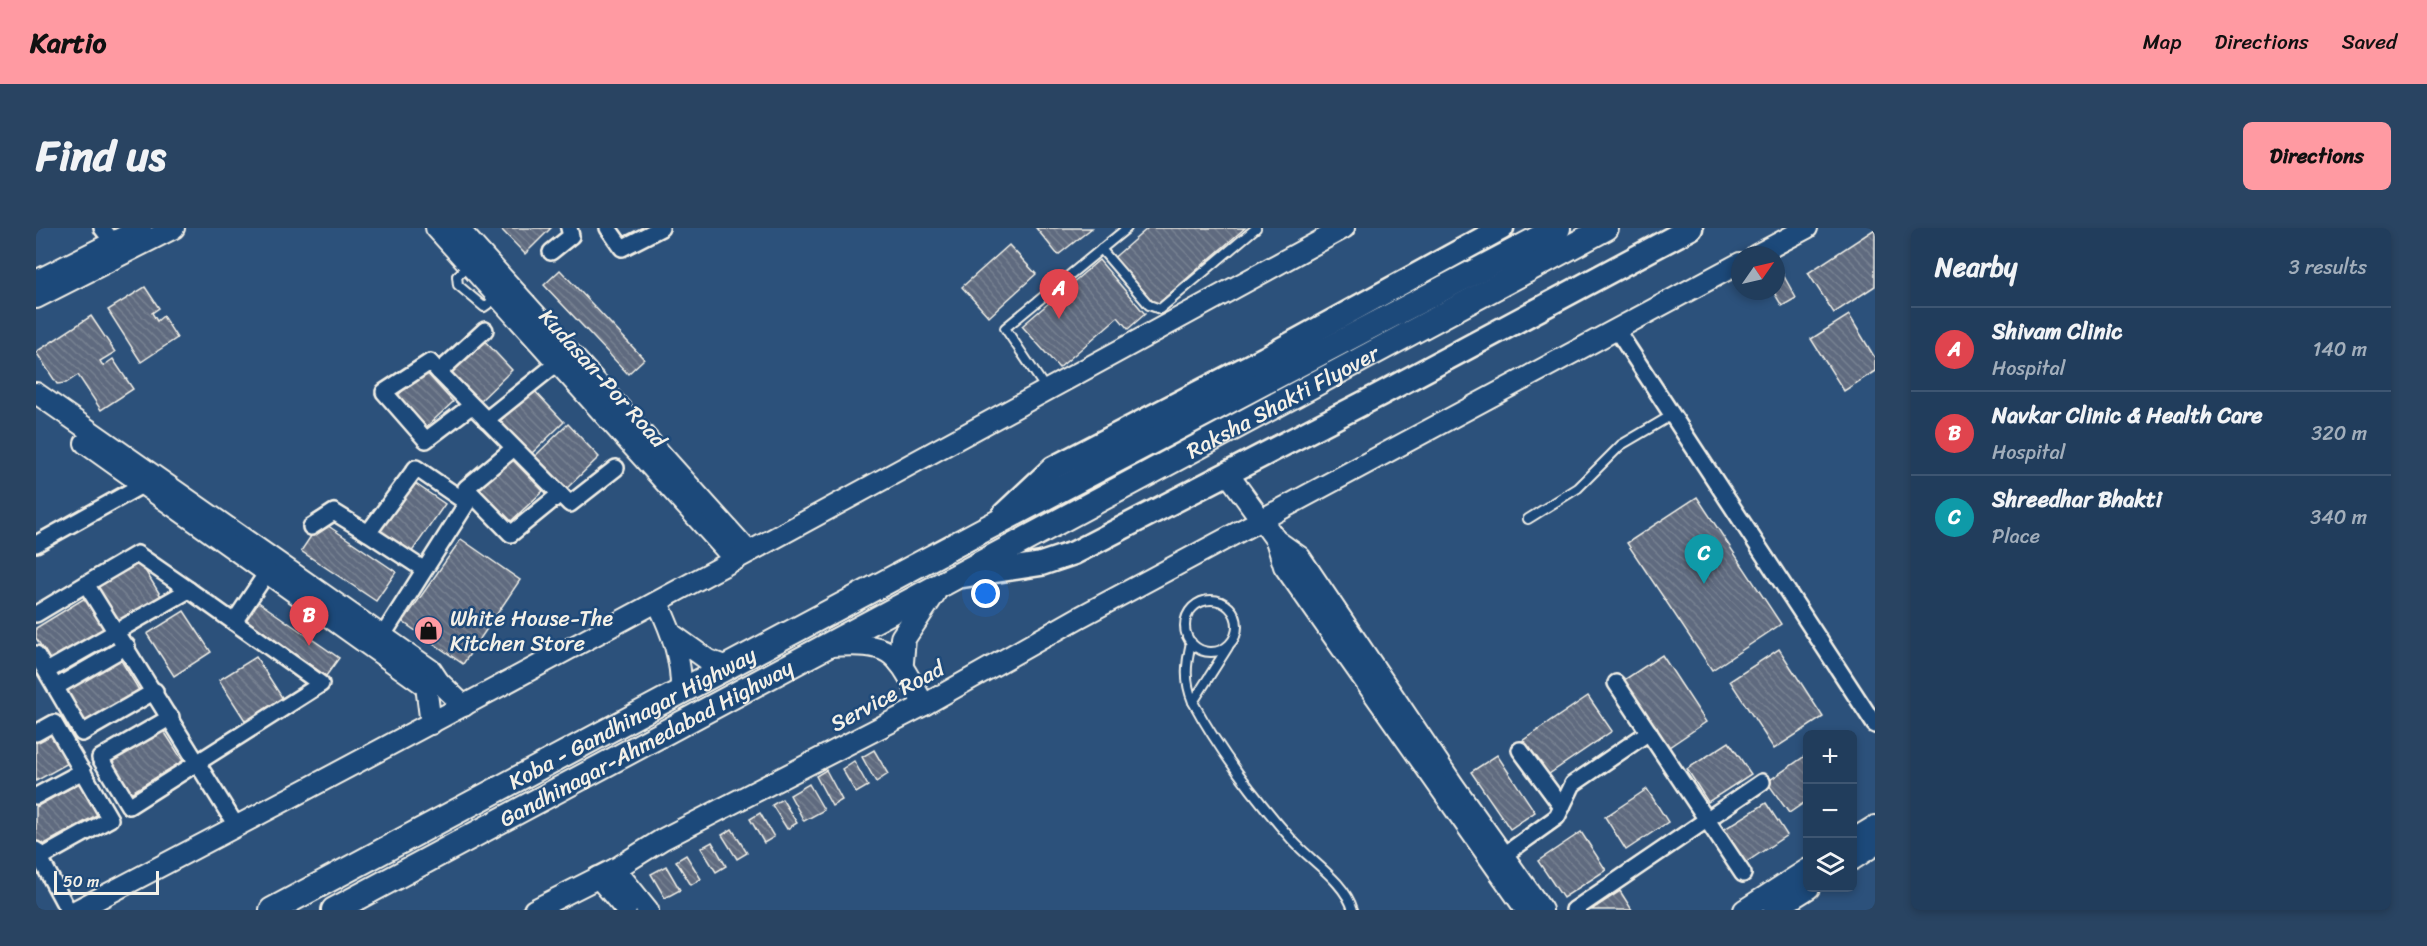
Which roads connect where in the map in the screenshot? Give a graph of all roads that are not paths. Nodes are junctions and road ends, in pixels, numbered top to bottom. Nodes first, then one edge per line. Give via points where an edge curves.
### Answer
1 (141, 228) edge
2 (174, 228) edge
3 (436, 228) edge
4 (458, 228) edge
5 (569, 228) edge
6 (608, 228) edge
7 (661, 228) edge
8 (1126, 228) edge
9 (1256, 228) edge
10 (1344, 228) edge
11 (1502, 228) edge
12 (1558, 228) edge
13 (1606, 228) edge
14 (1691, 228) edge
15 (1807, 228) edge
16 (108, 235) edge
17 (1773, 246) edge
18 (1101, 249) junction
19 (551, 252) dead end
20 (476, 260) junction
21 (1731, 268) edge
22 (36, 281) edge
23 (36, 298) edge
24 (1616, 329) junction
25 (485, 330) dead end
26 (564, 358) junction
27 (439, 372) junction
28 (1046, 390) junction
29 (36, 393) edge
30 (471, 406) junction
31 (36, 408) edge
32 (1672, 415) junction
33 (486, 420) junction
34 (514, 448) junction
35 (616, 468) dead end
36 (1228, 474) junction
37 (142, 485) junction
38 (560, 494) junction
39 (1528, 519) dead end
40 (1261, 522) junction
41 (992, 525) junction
42 (311, 527) dead end
43 (368, 533) junction
44 (1276, 540) junction
45 (36, 544) edge
46 (742, 555) junction
47 (423, 569) junction
48 (266, 574) junction
49 (948, 582) junction
50 (86, 584) junction
51 (189, 590) junction
52 (658, 603) junction
53 (36, 614) edge
54 (234, 622) junction
55 (119, 632) junction
56 (673, 635) junction
57 (378, 642) junction
58 (1191, 642) junction
59 (1230, 644) junction
60 (127, 646) junction
61 (827, 646) junction
62 (36, 654) edge
63 (901, 662) junction
64 (727, 667) junction
65 (47, 671) junction
66 (1616, 682) dead end
67 (432, 684) junction
68 (56, 687) junction
69 (155, 691) junction
70 (681, 692) junction
71 (1193, 702) junction
72 (924, 705) junction
73 (464, 706) junction
74 (171, 717) junction
75 (431, 724) junction
76 (1875, 725) edge
77 (1648, 732) junction
78 (36, 733) edge
79 (1520, 750) dead end
80 (200, 762) junction
81 (83, 771) junction
82 (1762, 782) dead end
83 (36, 796) edge
84 (1562, 807) junction
85 (1707, 820) junction
86 (1875, 826) edge
87 (237, 827) junction
88 (1855, 838) edge
89 (1875, 845) edge
90 (38, 854) edge
91 (1504, 855) junction
92 (1857, 857) edge
93 (1803, 872) edge
94 (607, 873) junction
95 (1743, 874) dead end
96 (1803, 892) edge
97 (1354, 909) edge
98 (68, 910) edge
99 (77, 910) edge
100 (272, 910) edge
101 (334, 910) edge
102 (534, 910) edge
103 (626, 910) edge
104 (648, 910) edge
105 (1526, 910) edge
106 (1542, 910) edge
107 (1574, 910) edge
108 (1744, 910) edge
109 (1774, 910) edge

1 - 16 street
2 - 23 street
3 - 20 street, Kudasan-Por Road
4 - 20 street, Kudasan-Por Road
5 - 19 street via 571,236
6 - 7 street via 622,248
8 - 18 lane
9 - 18 lane via 1160,309 1149,305
10 - 28 street
11 - 41 main road via 1053,468
12 - 41 main road, Raksha Shakti Flyover
13 - 49 main road, Raksha Shakti Flyover
14 - 36 main road
15 - 17 street
16 - 22 street
18 - 28 lane via 1005,328
20 - 26 street, Kudasan-Por Road
20 - 26 street, Kudasan-Por Road via 498,297
21 - 24 street, Service Road
24 - 32 street
24 - 40 street, Service Road
25 - 27 street
26 - 33 street
26 - 46 street, Kudasan-Por Road
27 - 30 street
27 - 30 street via 430,362 384,392 426,440
28 - 46 street
29 - 57 street
30 - 33 street
31 - 37 street
32 - 39 lane via 1616,449 1578,488
32 - 76 street
33 - 34 street
34 - 38 street
34 - 38 street via 466,488 511,534
35 - 38 street via 570,504
36 - 40 street
36 - 49 main road via 1074,553 1041,564
37 - 45 street
37 - 48 street
40 - 44 street
40 - 72 street, Service Road
41 - 64 main road, Koba - Gandhinagar Highway
42 - 43 street via 334,512
43 - 47 street
43 - 47 street via 416,468 467,503
44 - 91 street via 1300,556
44 - 105 street via 1284,566
46 - 52 street
47 - 57 street
48 - 54 street
48 - 57 street
49 - 61 main road, Gandhinagar-Ahmedabad Highway
49 - 63 main road via 906,631 900,647
50 - 51 street via 137,554
50 - 53 street
50 - 55 street
51 - 54 street
51 - 55 street
52 - 56 street
52 - 73 street
54 - 80 street via 321,684
55 - 60 street
55 - 65 street
56 - 64 street via 708,660
56 - 70 street
57 - 67 street via 431,670
58 - 59 lane via 1210,652
58 - 59 lane via 1186,628 1188,614 1198,604 1213,600 1227,605 1236,617 1237,632
58 - 71 lane via 1185,674
59 - 71 lane
60 - 68 street
60 - 69 street
61 - 63 street via 870,645 891,653
61 - 101 main road, Gandhinagar-Ahmedabad Highway
62 - 65 street
63 - 72 street
64 - 70 main road, Koba - Gandhinagar Highway
65 - 68 street
66 - 77 street
67 - 73 street
67 - 75 street
68 - 69 street via 82,733
69 - 74 street
70 - 100 main road, Koba - Gandhinagar Highway
71 - 97 lane via 1214,739 1286,832 1328,875
72 - 94 street, Service Road
73 - 75 street
74 - 80 street
74 - 80 street via 100,758 129,806
75 - 87 street
77 - 84 street via 1573,784
77 - 85 street
78 - 81 street via 54,723
79 - 84 street
80 - 87 street
81 - 83 street
81 - 90 street via 110,819
82 - 85 street
84 - 91 street via 1548,826
85 - 95 street
85 - 107 street
86 - 88 street
87 - 99 street
89 - 92 street
90 - 98 street
91 - 106 street
93 - 108 street
94 - 102 street, Service Road
94 - 103 street
94 - 104 street
96 - 109 street

